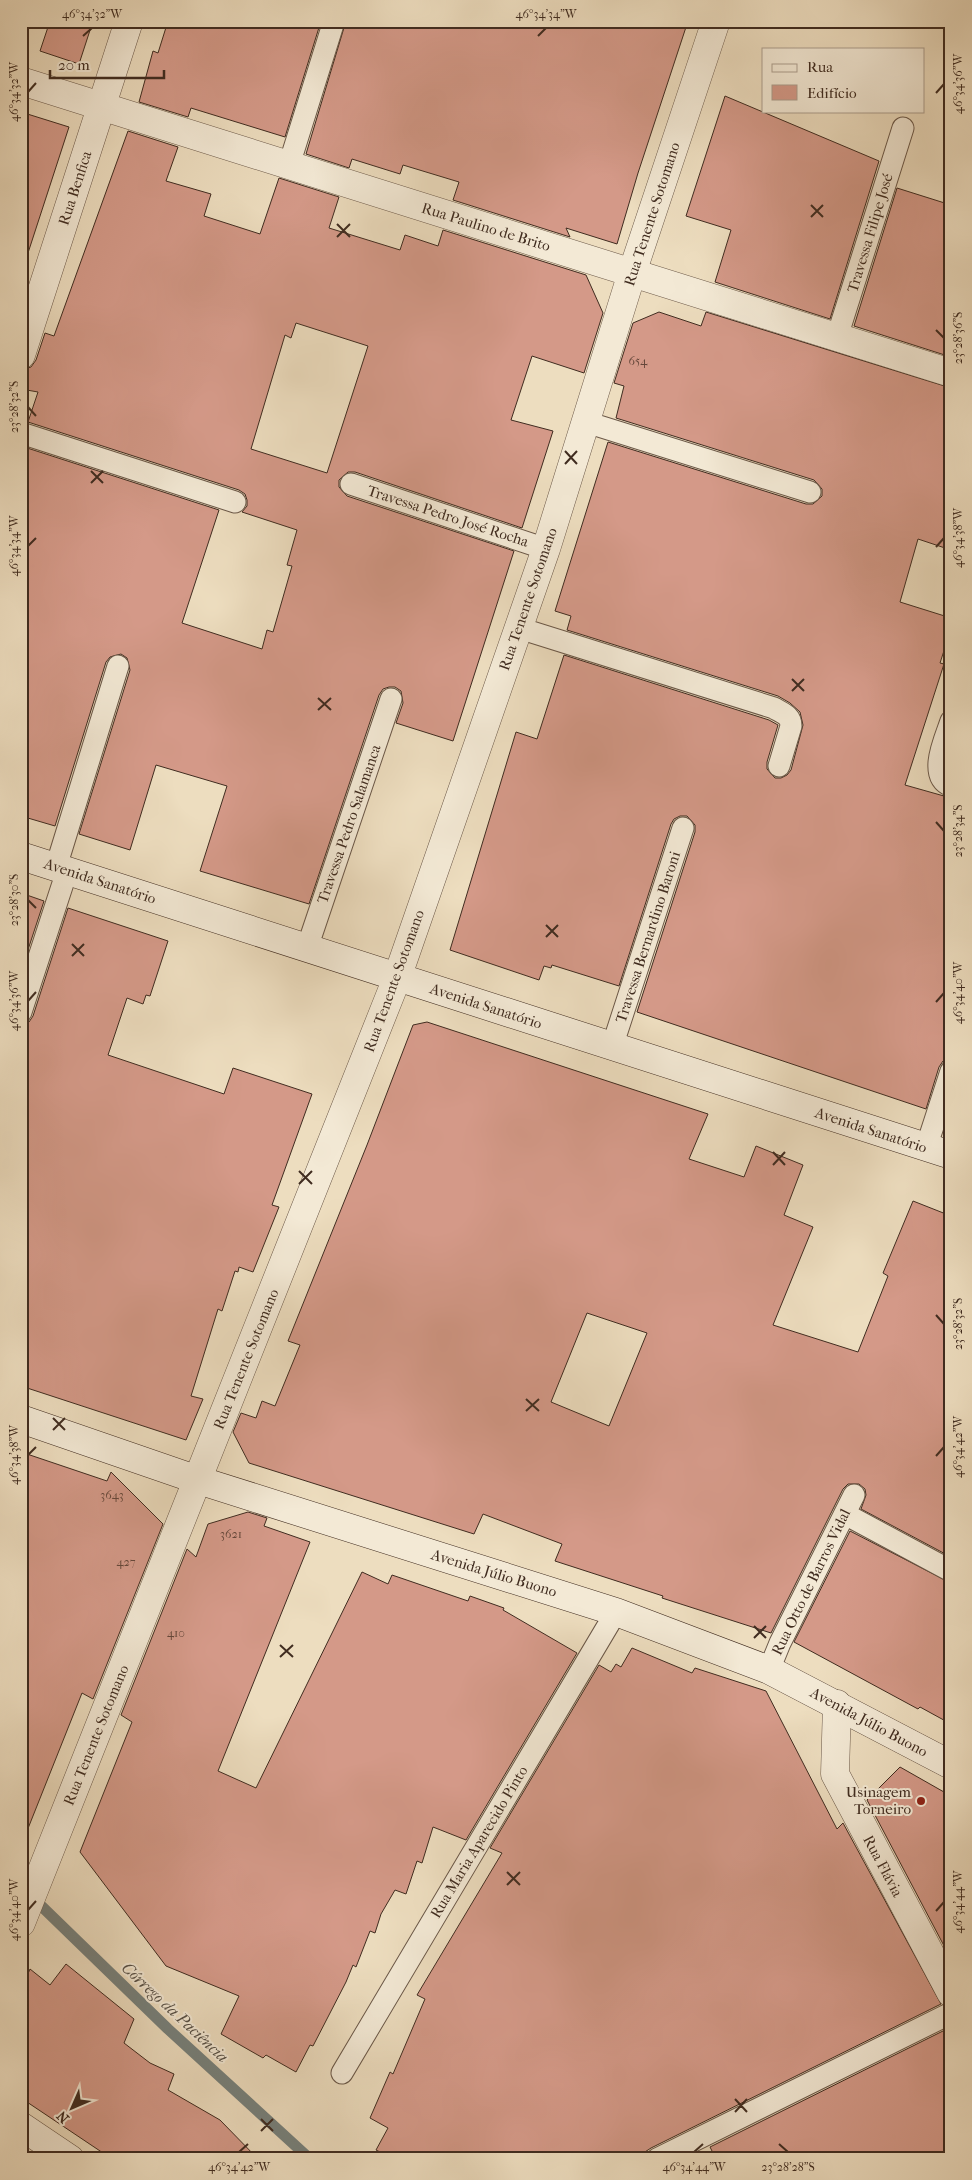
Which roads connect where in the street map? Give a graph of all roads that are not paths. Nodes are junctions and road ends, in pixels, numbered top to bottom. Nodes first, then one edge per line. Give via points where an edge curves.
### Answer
1 (129, 21) edge
2 (334, 21) edge
3 (716, 21) edge
4 (21, 81) edge
5 (102, 106) junction
6 (903, 128) dead end
7 (289, 165) junction
8 (632, 273) junction
9 (837, 337) junction
10 (21, 355) edge
11 (951, 373) edge
12 (586, 422) junction
13 (21, 433) edge
14 (351, 484) dead end
15 (810, 492) dead end
16 (235, 502) dead end
17 (546, 549) junction
18 (519, 628) junction
19 (118, 666) dead end
20 (391, 699) dead end
21 (951, 721) edge
22 (779, 766) dead end
23 (951, 786) edge
24 (683, 828) dead end
25 (21, 856) edge
26 (61, 869) junction
27 (307, 948) junction
28 (397, 978) junction
29 (21, 1012) edge
30 (612, 1047) junction
31 (951, 1071) edge
32 (938, 1151) edge
33 (21, 1419) edge
34 (198, 1480) junction
35 (854, 1494) dead end
36 (845, 1514) junction
37 (951, 1571) edge
38 (616, 1612) junction
39 (769, 1670) junction
40 (837, 1704) junction
41 (951, 1765) edge
42 (21, 1923) edge
43 (951, 1992) edge
44 (951, 2013) edge
45 (342, 2073) dead end
46 (21, 2126) edge
47 (70, 2159) edge
48 (658, 2159) edge

1 - 5 street, Rua Benfica
2 - 7 lane
3 - 8 street, Rua Tenente Sotomano
4 - 5 street, Rua Paulino de Brito
5 - 7 street, Rua Paulino de Brito
5 - 10 street, Rua Benfica
6 - 9 lane, Travessa Filipe José
7 - 8 street, Rua Paulino de Brito
8 - 9 street, Rua Paulino de Brito
8 - 12 street, Rua Tenente Sotomano
9 - 11 street, Rua Paulino de Brito
12 - 15 lane
12 - 17 street, Rua Tenente Sotomano
13 - 16 lane
14 - 17 lane, Travessa Pedro José Rocha
17 - 18 street, Rua Tenente Sotomano
18 - 22 lane via 774,708 791,720
18 - 28 street, Rua Tenente Sotomano
19 - 26 lane
20 - 27 lane, Travessa Pedro Salamanca
21 - 23 lane via 939,760 940,774 945,784
24 - 30 lane, Travessa Bernardino Baroni
25 - 26 street, Avenida Sanatório
26 - 27 street, Avenida Sanatório
26 - 29 lane
27 - 28 street, Avenida Sanatório
28 - 30 street, Avenida Sanatório
28 - 34 street, Rua Tenente Sotomano
30 - 32 street, Avenida Sanatório
31 - 32 lane
33 - 34 street, Avenida Júlio Buono
34 - 38 street, Avenida Júlio Buono
34 - 42 street, Rua Tenente Sotomano
35 - 36 lane, Rua Otto de Barros Vidal
36 - 37 lane
36 - 39 lane, Rua Otto de Barros Vidal
38 - 39 street, Avenida Júlio Buono
38 - 45 lane, Rua Maria Aparecido Pinto
39 - 40 street, Avenida Júlio Buono
40 - 41 street, Avenida Júlio Buono
40 - 43 street, Rua Flávia via 835,1774
44 - 48 lane
46 - 47 street

